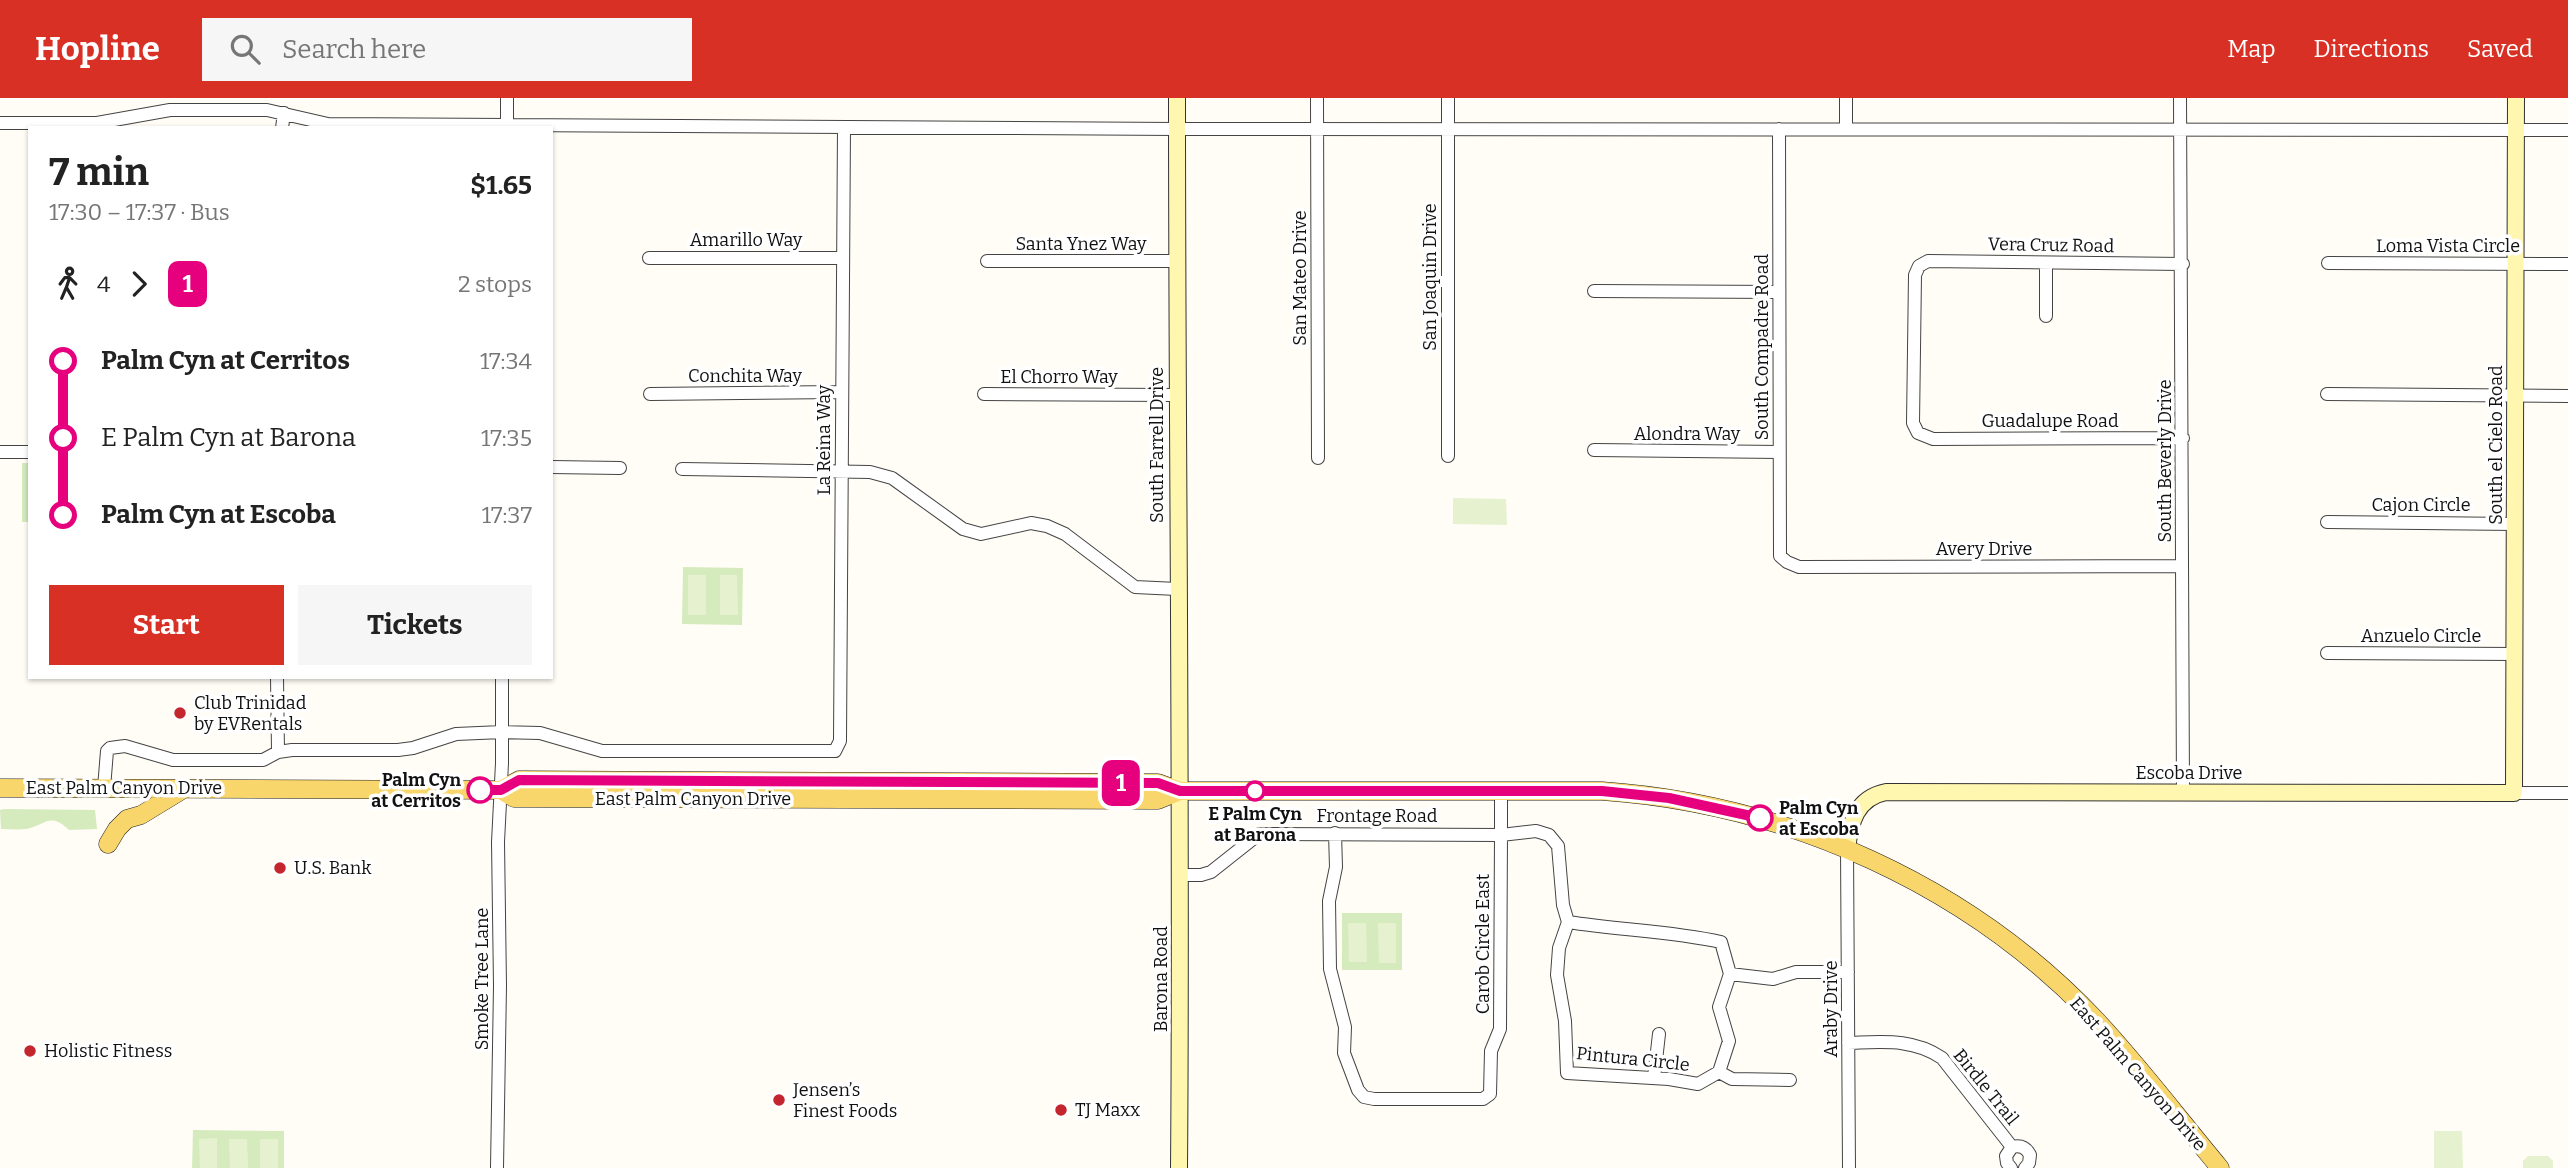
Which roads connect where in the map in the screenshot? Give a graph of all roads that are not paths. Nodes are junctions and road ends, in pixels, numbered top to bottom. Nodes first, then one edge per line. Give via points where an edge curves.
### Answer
1 (507, 98) edge
2 (1177, 98) edge
3 (1317, 98) edge
4 (1448, 98) edge
5 (1846, 98) edge
6 (2180, 98) edge
7 (2516, 98) edge
8 (284, 113) junction
9 (0, 123) edge
10 (97, 126) edge
11 (282, 126) edge
12 (507, 126) edge
13 (553, 126) edge
14 (844, 127) junction
15 (1317, 128) junction
16 (1448, 128) junction
17 (1846, 128) junction
18 (1177, 129) junction
19 (1779, 129) junction
20 (2181, 130) junction
21 (2517, 130) junction
22 (2568, 130) edge
23 (649, 258) dead end
24 (843, 258) junction
25 (987, 261) dead end
26 (1176, 261) junction
27 (2046, 262) junction
28 (2328, 263) dead end
29 (2183, 264) junction
30 (2516, 264) junction
31 (2568, 264) edge
32 (1594, 291) dead end
33 (1779, 292) junction
34 (2046, 316) dead end
35 (841, 392) junction
36 (650, 394) dead end
37 (984, 394) dead end
38 (2327, 394) dead end
39 (1176, 395) junction
40 (2516, 396) junction
41 (2568, 396) edge
42 (1918, 433) joint
43 (2183, 438) junction
44 (1594, 450) dead end
45 (0, 452) edge
46 (28, 452) edge
47 (1779, 452) junction
48 (1448, 456) dead end
49 (1318, 458) dead end
50 (553, 467) edge
51 (620, 468) dead end
52 (682, 469) dead end
53 (842, 471) junction
54 (2327, 522) dead end
55 (2515, 524) junction
56 (1787, 562) joint
57 (2182, 566) junction
58 (1177, 589) junction
59 (2327, 653) dead end
60 (2516, 653) junction
61 (277, 679) edge
62 (502, 679) edge
63 (502, 732) junction
64 (278, 752) junction
65 (0, 788) edge
66 (104, 788) junction
67 (184, 789) junction
68 (501, 790) junction
69 (1500, 790) junction
70 (1180, 791) junction
71 (2183, 792) junction
72 (2514, 793) junction
73 (2568, 793) edge
74 (1335, 833) junction
75 (1501, 835) junction
76 (108, 844) dead end
77 (1847, 849) junction
78 (1180, 875) junction
79 (1568, 922) junction
80 (1848, 972) junction
81 (1730, 974) junction
82 (1659, 1034) dead end
83 (1848, 1043) junction
84 (1719, 1072) junction
85 (1654, 1078) junction
86 (1790, 1080) dead end
87 (2012, 1147) junction
88 (498, 1168) edge
89 (1179, 1168) edge
90 (1849, 1168) edge
91 (2011, 1168) edge
92 (2025, 1168) edge
93 (2220, 1168) edge

1 - 12 street
2 - 18 street, South Farrell Drive
3 - 15 street, San Mateo Drive
4 - 16 street, San Joaquin Drive
5 - 17 street
6 - 20 street, South Beverly Drive
7 - 21 street, South el Cielo Road
8 - 10 street via 170,110
8 - 11 street
8 - 12 street via 328,124
9 - 10 street
13 - 14 street
14 - 18 street
14 - 24 street, La Reina Way
15 - 16 street
15 - 18 street
15 - 49 street, San Mateo Drive
16 - 19 street
16 - 48 street, San Joaquin Drive
17 - 19 street
17 - 20 street
18 - 26 street, South Farrell Drive
19 - 33 street, South Compadre Road
20 - 21 street
20 - 29 street, South Beverly Drive
21 - 22 street
21 - 30 street, South el Cielo Road
23 - 24 street, Amarillo Way
24 - 35 street, La Reina Way
25 - 26 street, Santa Ynez Way
26 - 39 street, South Farrell Drive
27 - 29 street, Vera Cruz Road
27 - 34 street
27 - 42 street, Vera Cruz Road via 1928,261 1919,266 1915,275 1913,423
28 - 30 street, Loma Vista Circle
29 - 43 street, South Beverly Drive
30 - 31 street, Loma Vista Circle
30 - 40 street, South el Cielo Road
32 - 33 street
33 - 47 street, South Compadre Road
35 - 36 street, Conchita Way
35 - 53 street, La Reina Way
37 - 39 street, El Chorro Way
38 - 40 street
39 - 58 street, South Farrell Drive
40 - 41 street
40 - 55 street, South el Cielo Road
42 - 43 street, Guadalupe Road via 1933,439
43 - 57 street, South Beverly Drive
44 - 47 street, Alondra Way
45 - 46 street
47 - 56 street, South Compadre Road via 1780,556
50 - 51 street
52 - 53 street
53 - 58 street via 892,478 963,529 981,534 1031,523 1048,526 1135,587
53 - 63 street, La Reina Way via 840,741 835,751 602,751 540,733
54 - 55 street, Cajon Circle
55 - 60 street, South el Cielo Road
56 - 57 street, Avery Drive via 1800,567
57 - 71 street, South Beverly Drive
58 - 70 street, South Farrell Drive
59 - 60 street, Anzuelo Circle
60 - 72 street, South el Cielo Road
61 - 64 street
62 - 63 street, Smoke Tree Lane
63 - 64 street via 456,734 398,750
63 - 68 street, Smoke Tree Lane
64 - 66 street via 263,760 173,760 125,746 110,748 104,760
65 - 66 main road, East Palm Canyon Drive
66 - 67 main road, East Palm Canyon Drive
67 - 68 main road, East Palm Canyon Drive
67 - 76 main road via 127,819
68 - 70 main road, East Palm Canyon Drive via 514,799 632,800 1158,800
68 - 88 street, Smoke Tree Lane
69 - 70 main road, East Palm Canyon Drive
69 - 75 street
69 - 77 main road, East Palm Canyon Drive via 1602,791 1669,798 1770,821
70 - 78 street, Barona Road
71 - 72 street, Escoba Drive
71 - 77 street, Escoba Drive via 1886,792 1870,797 1855,814
72 - 73 street, Escoba Drive
74 - 75 street, Frontage Road
74 - 75 street, Carob Circle East via 1330,969 1345,1027 1344,1053 1358,1090 1374,1099 1483,1099 1490,1094 1491,1051 1500,1029
74 - 78 street, Frontage Road via 1259,834 1211,872
75 - 79 street, Pintura Circle via 1535,831 1549,835 1558,846
77 - 80 street, Araby Drive
77 - 93 main road, East Palm Canyon Drive via 1990,926 2044,970 2097,1021
78 - 89 street, Barona Road
79 - 81 street via 1681,933 1721,942
79 - 85 street, Pintura Circle via 1559,948 1557,975 1567,1073
80 - 81 street via 1796,972 1773,979
80 - 83 street, Araby Drive
81 - 84 street via 1719,1007 1729,1041
82 - 85 street
83 - 87 street, Birdle Trail via 1910,1043 1929,1049
83 - 90 street, Araby Drive
84 - 85 street, Pintura Circle via 1699,1084
84 - 86 street via 1732,1080
87 - 91 street, Birdle Trail via 2006,1160
87 - 92 street, Birdle Trail via 2028,1151

